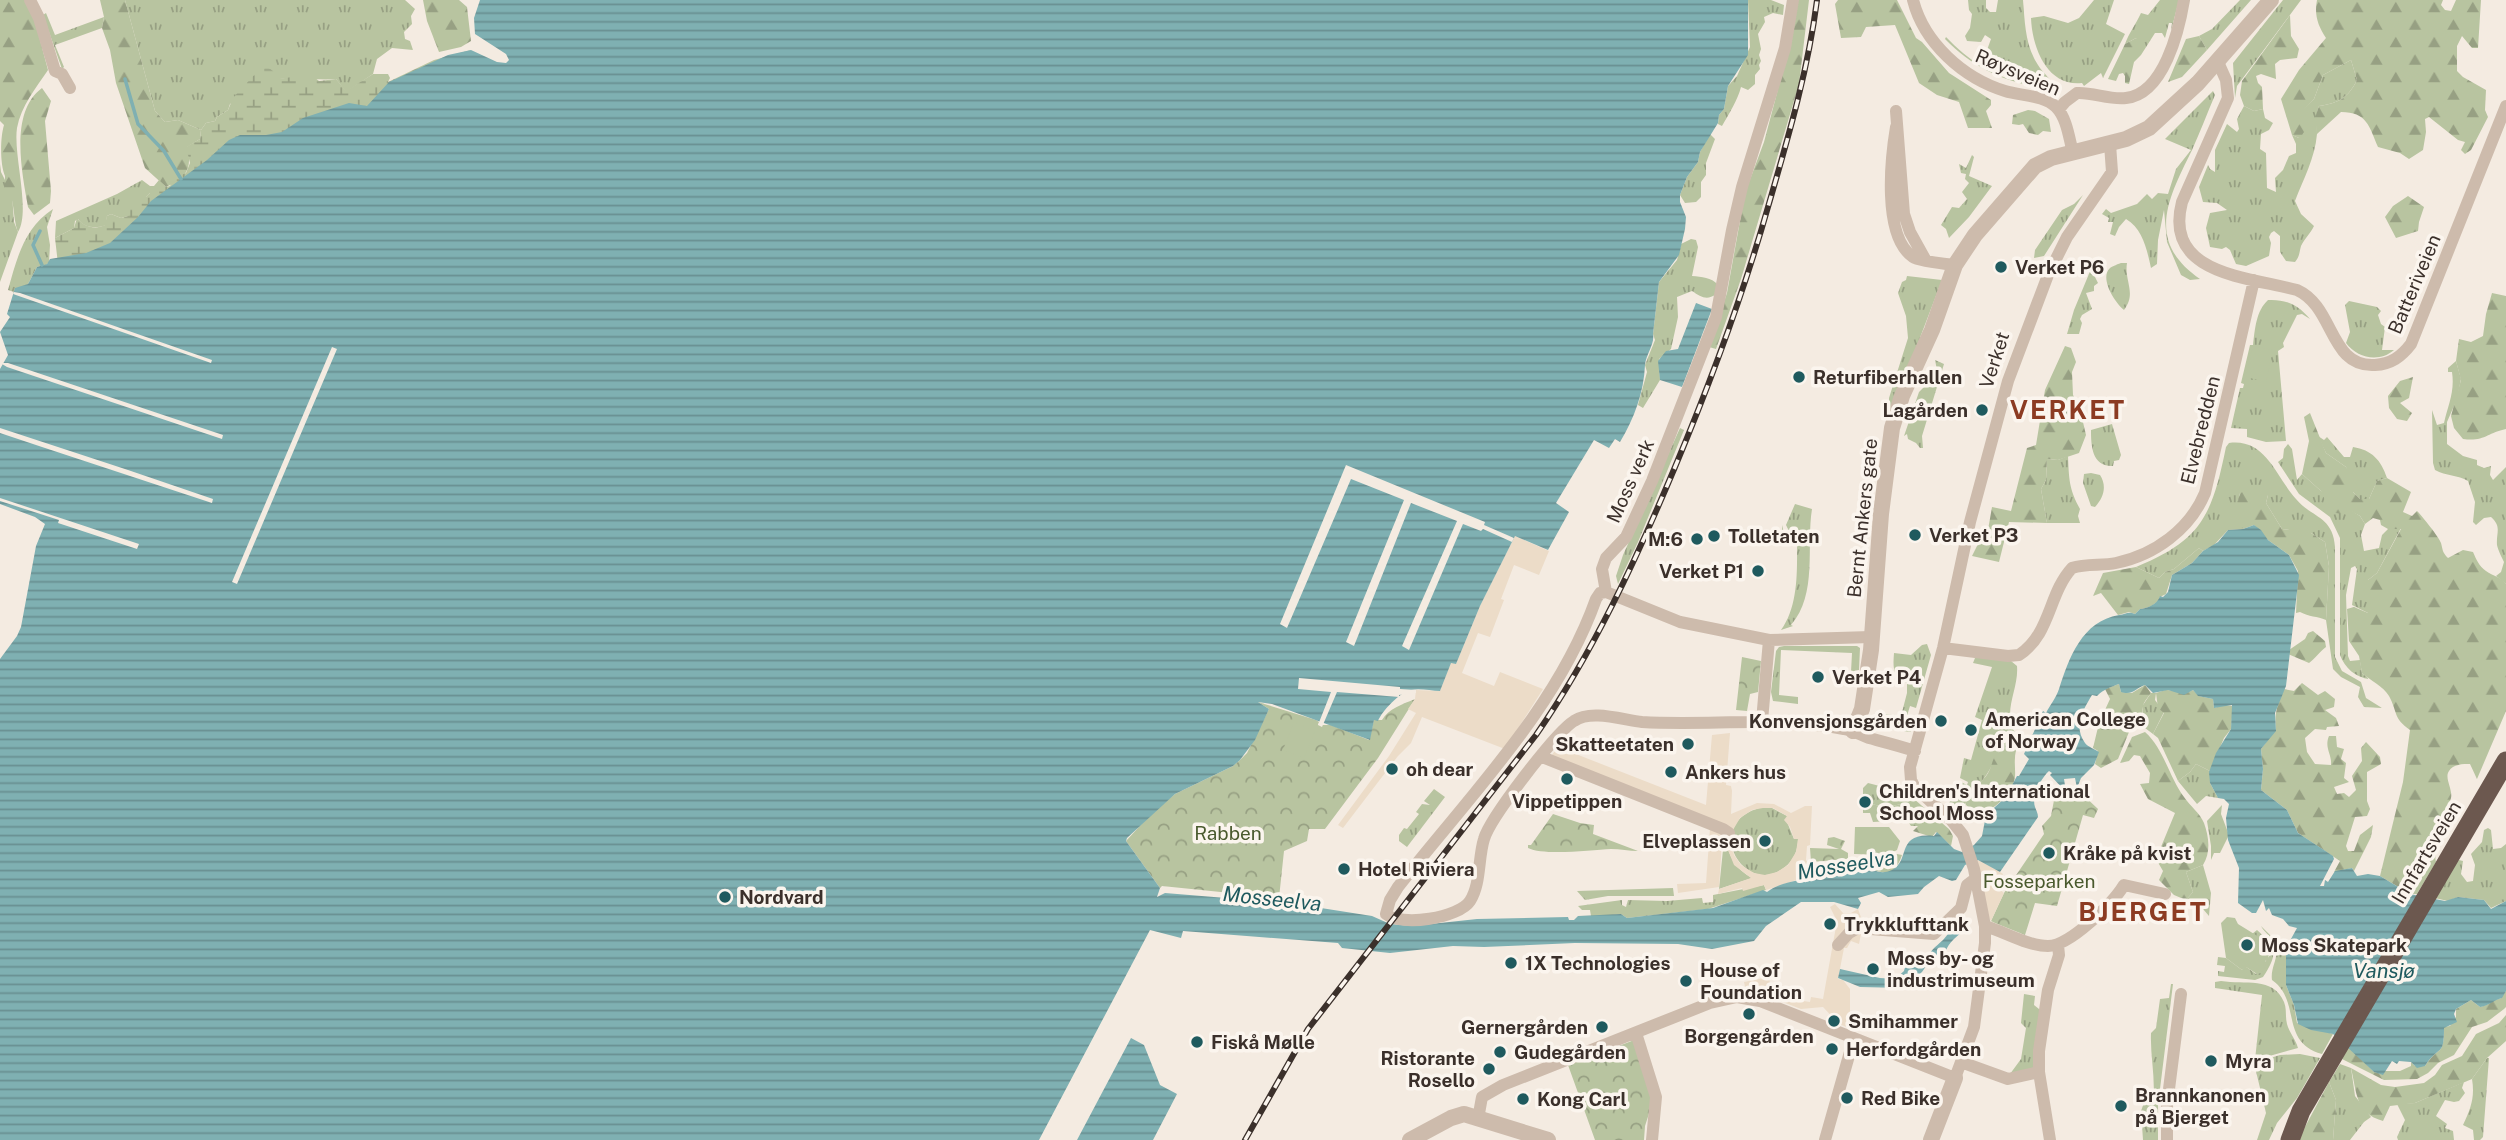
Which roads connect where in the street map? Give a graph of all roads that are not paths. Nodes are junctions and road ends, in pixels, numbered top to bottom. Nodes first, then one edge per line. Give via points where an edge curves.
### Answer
1 (30, 0) edge
2 (1793, 0) edge
3 (1913, 0) edge
4 (2184, 0) edge
5 (2271, 0) edge
6 (2218, 62) junction
7 (70, 88) dead end
8 (2506, 106) edge
9 (2059, 109) junction
10 (1896, 111) dead end
11 (2110, 144) junction
12 (2073, 152) junction
13 (1955, 265) junction
14 (2254, 280) junction
15 (1606, 592) junction
16 (1871, 637) junction
17 (1769, 640) junction
18 (1943, 648) junction
19 (1762, 721) junction
20 (1853, 731) junction
21 (1915, 751) junction
22 (1542, 757) junction
23 (2506, 761) edge
24 (1729, 833) dead end
25 (1975, 879) junction
26 (2165, 894) dead end
27 (1985, 926) junction
28 (1838, 945) dead end
29 (2058, 945) junction
30 (2181, 994) dead end
31 (1636, 1033) junction
32 (1854, 1038) junction
33 (1958, 1070) junction
34 (2039, 1072) junction
35 (2301, 1111) junction
36 (1471, 1116) junction
37 (1410, 1140) edge
38 (1548, 1140) edge
39 (1652, 1140) edge
40 (1825, 1140) edge
41 (1931, 1140) edge
42 (2050, 1140) edge
43 (2167, 1140) edge
44 (2281, 1140) edge
45 (2290, 1140) edge

1 - 7 street via 55,71
2 - 15 street, Moss verk via 1786,48 1737,208 1716,317 1652,481 1626,537 1606,558 1602,569
3 - 9 street, Røysveien via 1933,40 1962,69 1992,86
4 - 9 street via 2178,34 2166,63 2146,89 2122,98 2077,93
5 - 6 street
6 - 11 street via 2149,128
6 - 14 street, Batteriveien via 2228,98 2182,202 2179,226 2185,244 2201,262 2225,274
8 - 14 street, Batteriveien via 2418,330 2394,360 2368,366 2354,361 2337,344 2321,310 2307,295
9 - 12 street, Røysveien
10 - 13 street via 1906,225 1925,259
11 - 12 street
11 - 18 street, Verket via 2112,172 2063,246 2040,293 2008,381 1969,522
12 - 13 street via 2035,166
13 - 16 street, Bernt Ankers gate via 1892,428
14 - 18 street, Elvebredden via 2205,493 2192,518 2169,539 2130,560 2072,568 2063,578 2042,632 2019,655
15 - 17 street via 1680,622
15 - 22 street via 1596,599 1575,648 1538,710 1398,887 1386,914 1416,920 1457,911 1470,901 1487,831
16 - 17 street
16 - 20 street, Bernt Ankers gate via 1865,696
17 - 19 street
18 - 21 street, Verket
19 - 20 street
19 - 22 street via 1580,718
20 - 21 street
21 - 25 street, Verket via 1910,774 1914,786 1959,828
22 - 24 street
23 - 35 highway, Innfartsveien
25 - 27 street, Verket
25 - 28 street via 1967,885 1961,908 1934,934 1858,928
26 - 29 street via 2124,885 2096,917
27 - 29 street via 2036,944
27 - 33 street, Verket via 1974,1027
29 - 34 street
30 - 43 street
31 - 32 street via 1710,1003 1743,997
31 - 36 street via 1503,1085 1482,1097
31 - 39 street via 1656,1097
32 - 33 street
32 - 40 street
33 - 34 street via 2008,1079
33 - 41 street
34 - 42 street
35 - 44 highway, Innfartsveien
35 - 45 highway, Innfartsveien
36 - 37 street via 1451,1118
36 - 38 street

